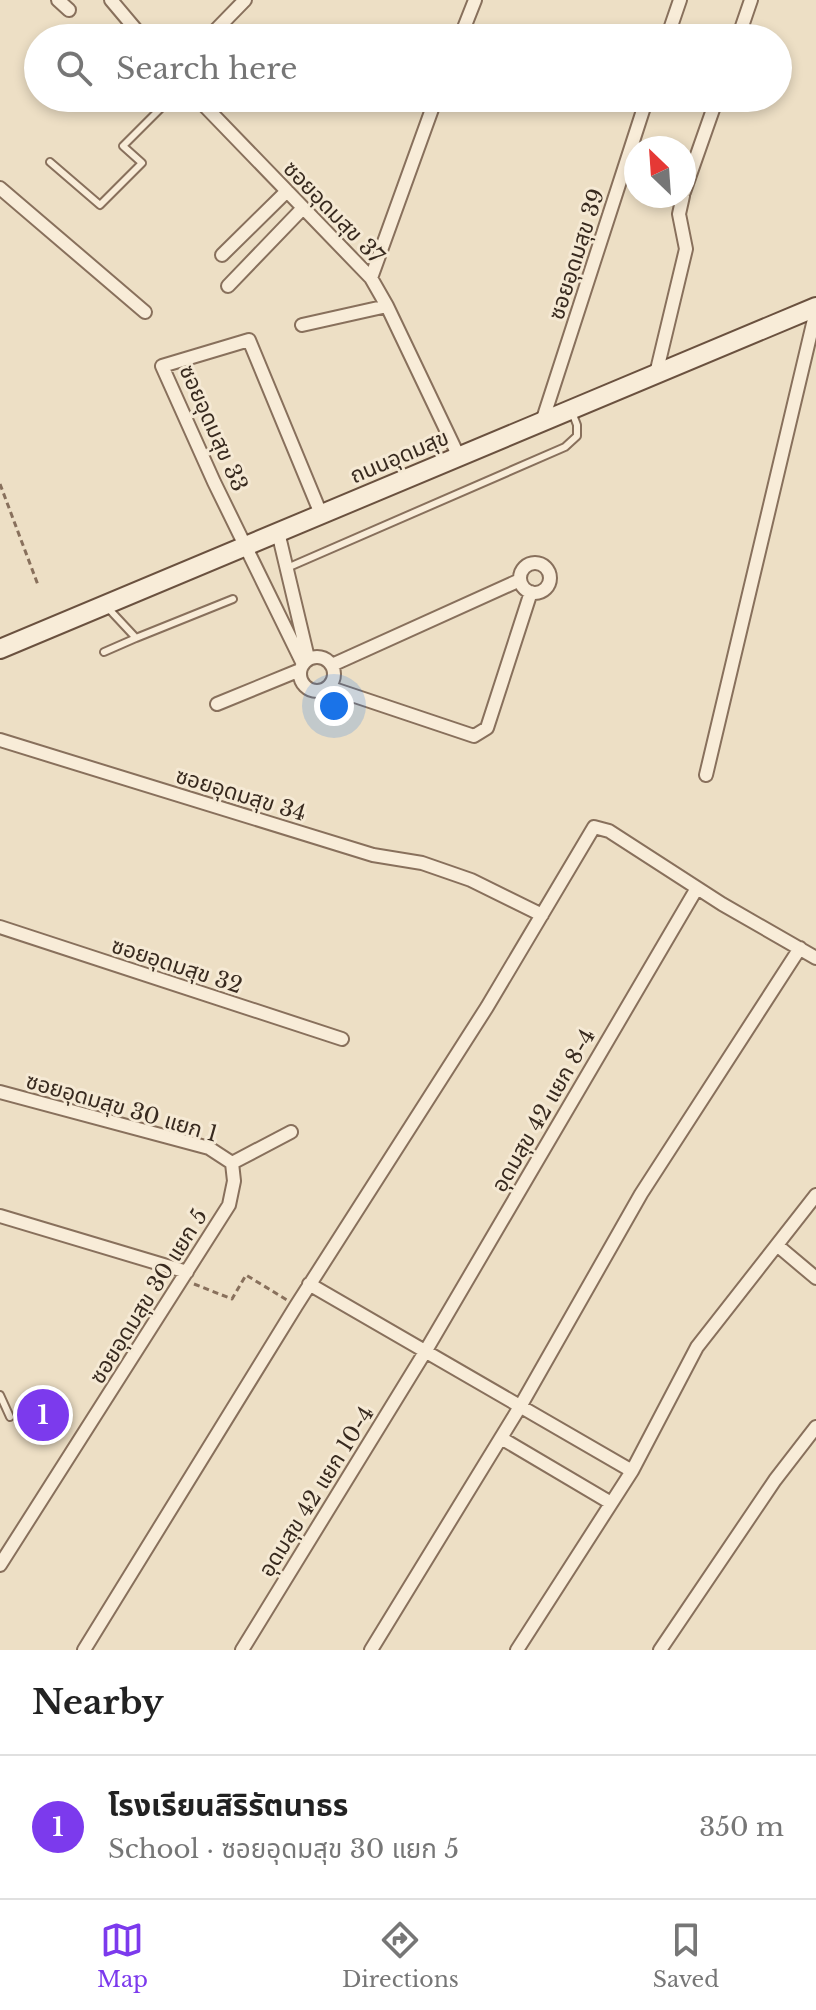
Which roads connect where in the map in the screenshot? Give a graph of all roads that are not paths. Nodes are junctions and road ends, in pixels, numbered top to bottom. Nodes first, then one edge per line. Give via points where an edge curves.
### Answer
1 (58, 0) edge
2 (111, 0) edge
3 (245, 0) edge
4 (475, 0) edge
5 (680, 0) edge
6 (751, 0) edge
7 (69, 10) dead end
8 (131, 24) edge
9 (222, 24) edge
10 (466, 24) edge
11 (672, 24) edge
12 (743, 24) edge
13 (157, 112) edge
14 (211, 112) edge
15 (431, 112) edge
16 (642, 112) edge
17 (712, 112) edge
18 (696, 157) edge
19 (50, 162) dead end
20 (0, 188) edge
21 (287, 191) junction
22 (303, 208) junction
23 (680, 208) edge
24 (222, 255) dead end
25 (371, 278) junction
26 (228, 286) dead end
27 (387, 306) junction
28 (816, 309) edge
29 (145, 312) dead end
30 (302, 325) dead end
31 (656, 374) junction
32 (571, 410) junction
33 (542, 422) junction
34 (459, 457) junction
35 (321, 514) junction
36 (278, 532) junction
37 (245, 546) junction
38 (287, 568) junction
39 (520, 580) junction
40 (531, 592) junction
41 (233, 599) dead end
42 (106, 605) junction
43 (136, 638) junction
44 (0, 649) edge
45 (104, 652) dead end
46 (303, 664) junction
47 (332, 665) junction
48 (328, 687) junction
49 (217, 704) dead end
50 (0, 740) edge
51 (706, 775) dead end
52 (697, 888) junction
53 (542, 915) junction
54 (0, 927) edge
55 (800, 948) junction
56 (816, 958) edge
57 (342, 1039) dead end
58 (0, 1092) edge
59 (291, 1132) dead end
60 (232, 1163) junction
61 (816, 1195) edge
62 (0, 1216) edge
63 (778, 1246) junction
64 (185, 1276) junction
65 (816, 1278) edge
66 (309, 1284) junction
67 (425, 1352) junction
68 (0, 1395) edge
69 (521, 1405) junction
70 (10, 1417) dead end
71 (816, 1427) edge
72 (501, 1438) junction
73 (632, 1471) junction
74 (611, 1503) junction
75 (0, 1565) edge
76 (84, 1650) edge
77 (242, 1650) edge
78 (371, 1650) edge
79 (517, 1650) edge
80 (660, 1650) edge

1 - 7 street
2 - 8 street
3 - 9 street
4 - 10 street
5 - 11 street
6 - 12 street
13 - 19 lane via 123,146 142,163 100,205
14 - 21 street, ซอยอุดมสุข 37
15 - 25 street
16 - 33 street, ซอยอุดมสุข 39
17 - 18 street
20 - 29 street
21 - 22 street, ซอยอุดมสุข 37
21 - 24 street
22 - 25 street, ซอยอุดมสุข 37
22 - 26 street
23 - 31 street via 686,249
25 - 27 street, ซอยอุดมสุข 37
27 - 30 street
27 - 34 street, ซอยอุดมสุข 37
28 - 31 main road, ถนนอุดมสุข
28 - 51 street
31 - 32 main road, ถนนอุดมสุข
32 - 33 main road, ถนนอุดมสุข
32 - 38 lane via 577,436 565,447
33 - 34 main road, ถนนอุดมสุข
34 - 35 main road, ถนนอุดมสุข
35 - 36 main road, ถนนอุดมสุข
35 - 37 street, ซอยอุดมสุข 33 via 249,340 162,366
36 - 37 main road, ถนนอุดมสุข
36 - 38 street
37 - 42 main road, ถนนอุดมสุข
37 - 46 street
38 - 46 street
39 - 40 street
39 - 40 street via 528,564 549,570 547,587
39 - 47 street
40 - 48 street via 482,733 474,736
41 - 43 lane
42 - 43 lane
42 - 44 main road, ถนนอุดมสุข
43 - 45 lane
46 - 47 street via 319,656
46 - 48 street via 300,677 306,687
46 - 49 street
47 - 48 street via 334,677
50 - 53 street, ซอยอุดมสุข 34 via 373,855 422,863
52 - 53 street via 609,831 594,827
52 - 55 street
52 - 67 street, อุดมสุข 42 แยก 8-4
53 - 66 street
54 - 57 street, ซอยอุดมสุข 32
55 - 56 street
55 - 69 street via 641,1194
58 - 60 street, ซอยอุดมสุข 30 แยก 1 via 209,1148
59 - 60 street
60 - 64 street, ซอยอุดมสุข 30 แยก 5 via 229,1205
61 - 63 street
62 - 64 street
63 - 65 street
63 - 73 street via 697,1347
64 - 75 street, ซอยอุดมสุข 30 แยก 5
66 - 67 street
66 - 76 street
67 - 69 street
67 - 77 street, อุดมสุข 42 แยก 10-4
68 - 70 lane
69 - 72 street
69 - 73 street
71 - 80 street
72 - 74 street
72 - 78 street
73 - 74 street
74 - 79 street

